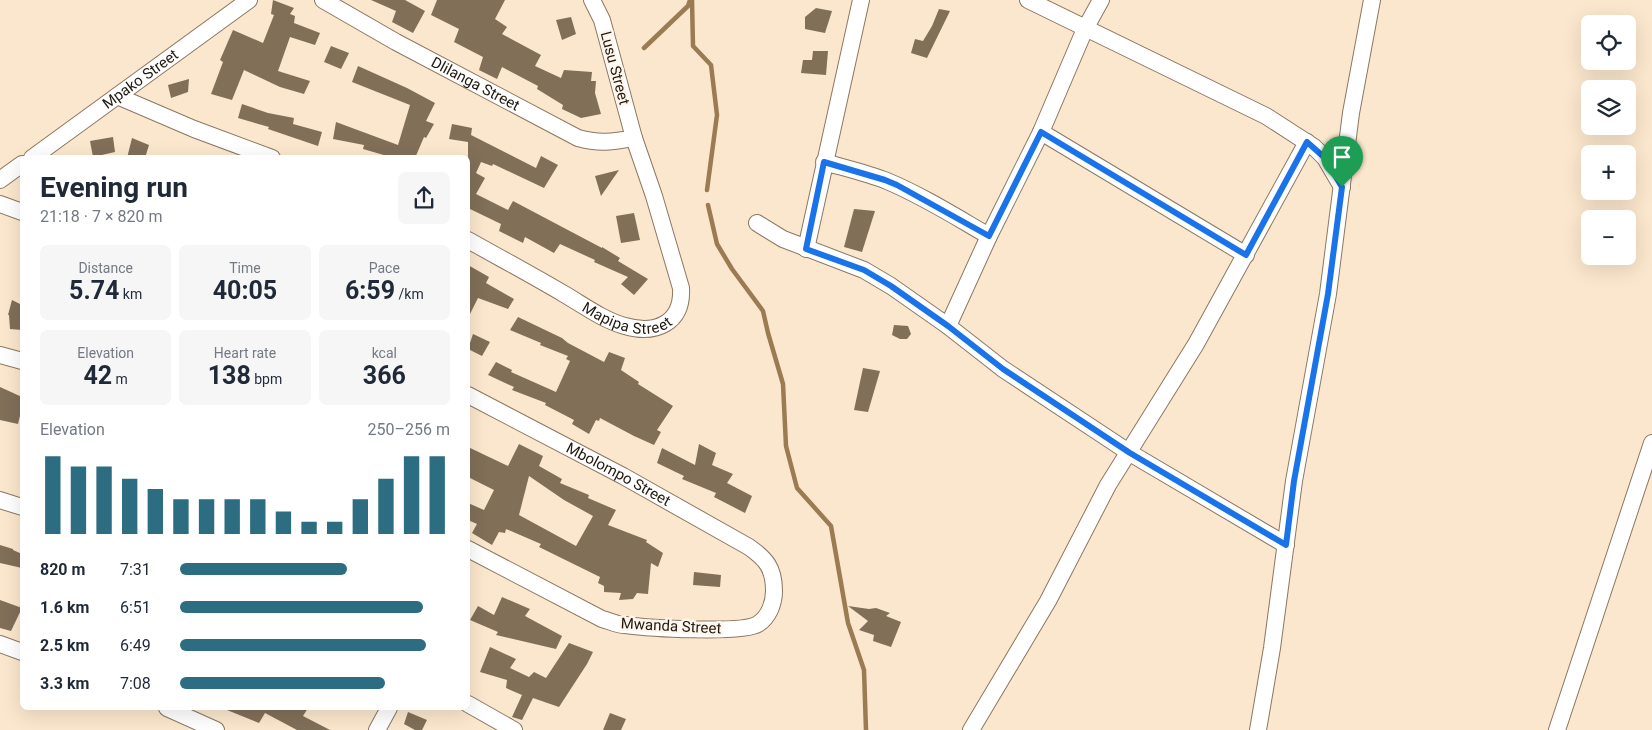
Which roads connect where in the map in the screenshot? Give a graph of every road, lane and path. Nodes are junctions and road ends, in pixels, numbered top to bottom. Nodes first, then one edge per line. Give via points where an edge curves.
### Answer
1 (248, 0) edge
2 (323, 0) edge
3 (592, 0) edge
4 (861, 0) edge
5 (1028, 0) edge
6 (1101, 0) edge
7 (1372, 0) edge
8 (1085, 29) junction
9 (117, 96) junction
10 (1041, 132) junction
11 (634, 138) junction
12 (1307, 142) junction
13 (36, 155) edge
14 (264, 155) edge
15 (824, 162) junction
16 (20, 165) edge
17 (0, 180) edge
18 (1342, 187) junction
19 (0, 204) edge
20 (20, 211) edge
21 (757, 223) dead end
22 (989, 236) junction
23 (470, 241) edge
24 (806, 249) junction
25 (1246, 255) junction
26 (948, 326) junction
27 (0, 355) edge
28 (20, 360) edge
29 (470, 396) edge
30 (1652, 443) edge
31 (1130, 453) junction
32 (0, 500) edge
33 (20, 506) edge
34 (1286, 545) junction
35 (470, 550) edge
36 (765, 559) joint
37 (0, 644) edge
38 (20, 651) edge
39 (470, 705) edge
40 (171, 710) edge
41 (388, 710) edge
42 (216, 730) edge
43 (377, 730) edge
44 (514, 730) edge
45 (971, 730) edge
46 (1258, 730) edge
47 (1557, 730) edge

1 - 9 street, Mpako Street
2 - 11 street, Dlilanga Street via 578,138 606,143
3 - 11 street, Lusu Street via 602,20
4 - 15 street
5 - 8 street
6 - 8 street
7 - 18 street via 1351,113
8 - 10 street
8 - 12 street via 1266,116
9 - 13 street, Mpako Street
9 - 14 street
10 - 22 street
10 - 25 street
11 - 23 street, Mapipa Street via 681,288 682,297 674,319 656,328 626,327
12 - 18 street via 1325,158
12 - 25 street
15 - 22 street via 897,185
15 - 24 street
16 - 17 street
18 - 34 street via 1328,294 1294,481
19 - 20 street
21 - 24 street
22 - 26 street
24 - 26 street via 864,270
25 - 31 street
26 - 31 street via 1003,369
27 - 28 street
29 - 36 street, Mbolompo Street via 677,506
30 - 47 street
31 - 34 street
31 - 45 street via 1108,485 1048,601
32 - 33 street
34 - 46 street
35 - 36 street, Mwanda Street via 602,619 622,625 652,627 738,629 758,624 766,618 774,593 772,571
37 - 38 street
39 - 44 street
40 - 42 street
41 - 43 street

